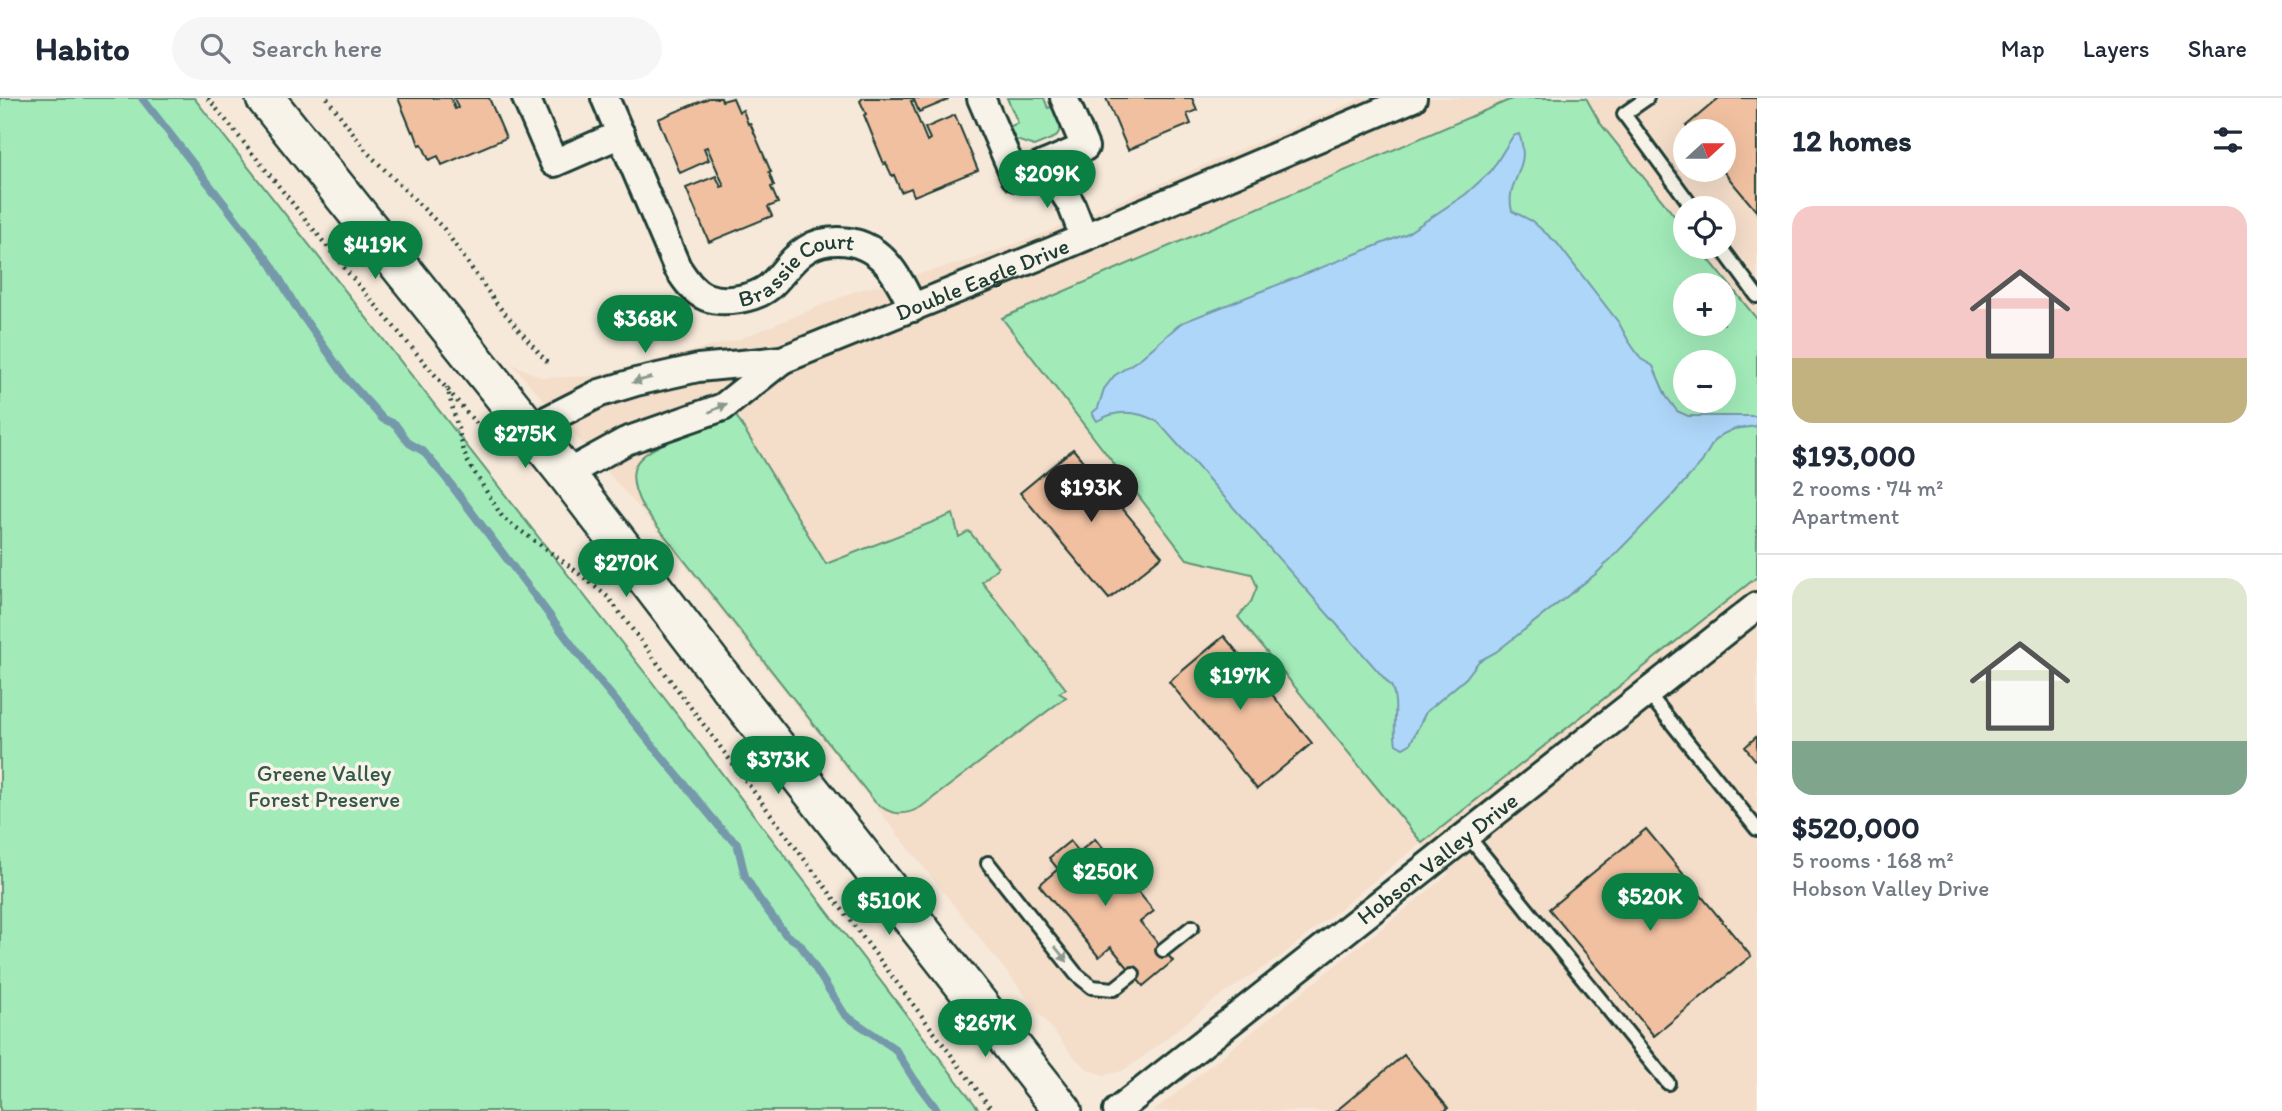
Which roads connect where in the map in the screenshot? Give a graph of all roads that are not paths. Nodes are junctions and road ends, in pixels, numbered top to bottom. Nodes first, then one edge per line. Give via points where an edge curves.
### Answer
1 (265, 98) edge
2 (526, 98) edge
3 (605, 98) edge
4 (981, 98) edge
5 (1064, 98) edge
6 (1413, 98) edge
7 (1647, 98) edge
8 (621, 134) junction
9 (1045, 164) junction
10 (1684, 196) edge
11 (1084, 237) junction
12 (1730, 259) edge
13 (1757, 296) edge
14 (913, 308) junction
15 (782, 360) junction
16 (529, 429) junction
17 (566, 474) junction
18 (1757, 606) edge
19 (1647, 692) junction
20 (1757, 829) edge
21 (1467, 835) junction
22 (988, 863) dead end
23 (1192, 927) dead end
24 (1163, 950) dead end
25 (1133, 974) dead end
26 (1668, 1083) dead end
27 (1063, 1111) edge
28 (1117, 1111) edge

1 - 16 main road
2 - 8 street via 554,163
3 - 8 street, Brassie Court
4 - 9 street via 1015,177
5 - 9 street via 1085,147
6 - 11 street, Double Eagle Drive
7 - 10 lane via 1625,114
8 - 14 street, Brassie Court via 677,267 688,284 706,297 750,297 769,287 808,248 850,241 871,248 887,262
9 - 11 street via 1071,204
11 - 14 street, Double Eagle Drive
12 - 13 lane
14 - 15 street, Double Eagle Drive
15 -> 16 street, Double Eagle Drive via 698,368 636,382 600,393
17 -> 15 street, Double Eagle Drive via 626,441 723,407
16 - 17 main road
17 - 27 main road
18 - 19 street, Hobson Valley Drive
19 - 20 lane
19 - 21 street, Hobson Valley Drive
21 - 26 lane
21 - 28 street, Hobson Valley Drive
22 -> 25 lane via 1076,974 1092,987 1114,989
23 - 24 lane

